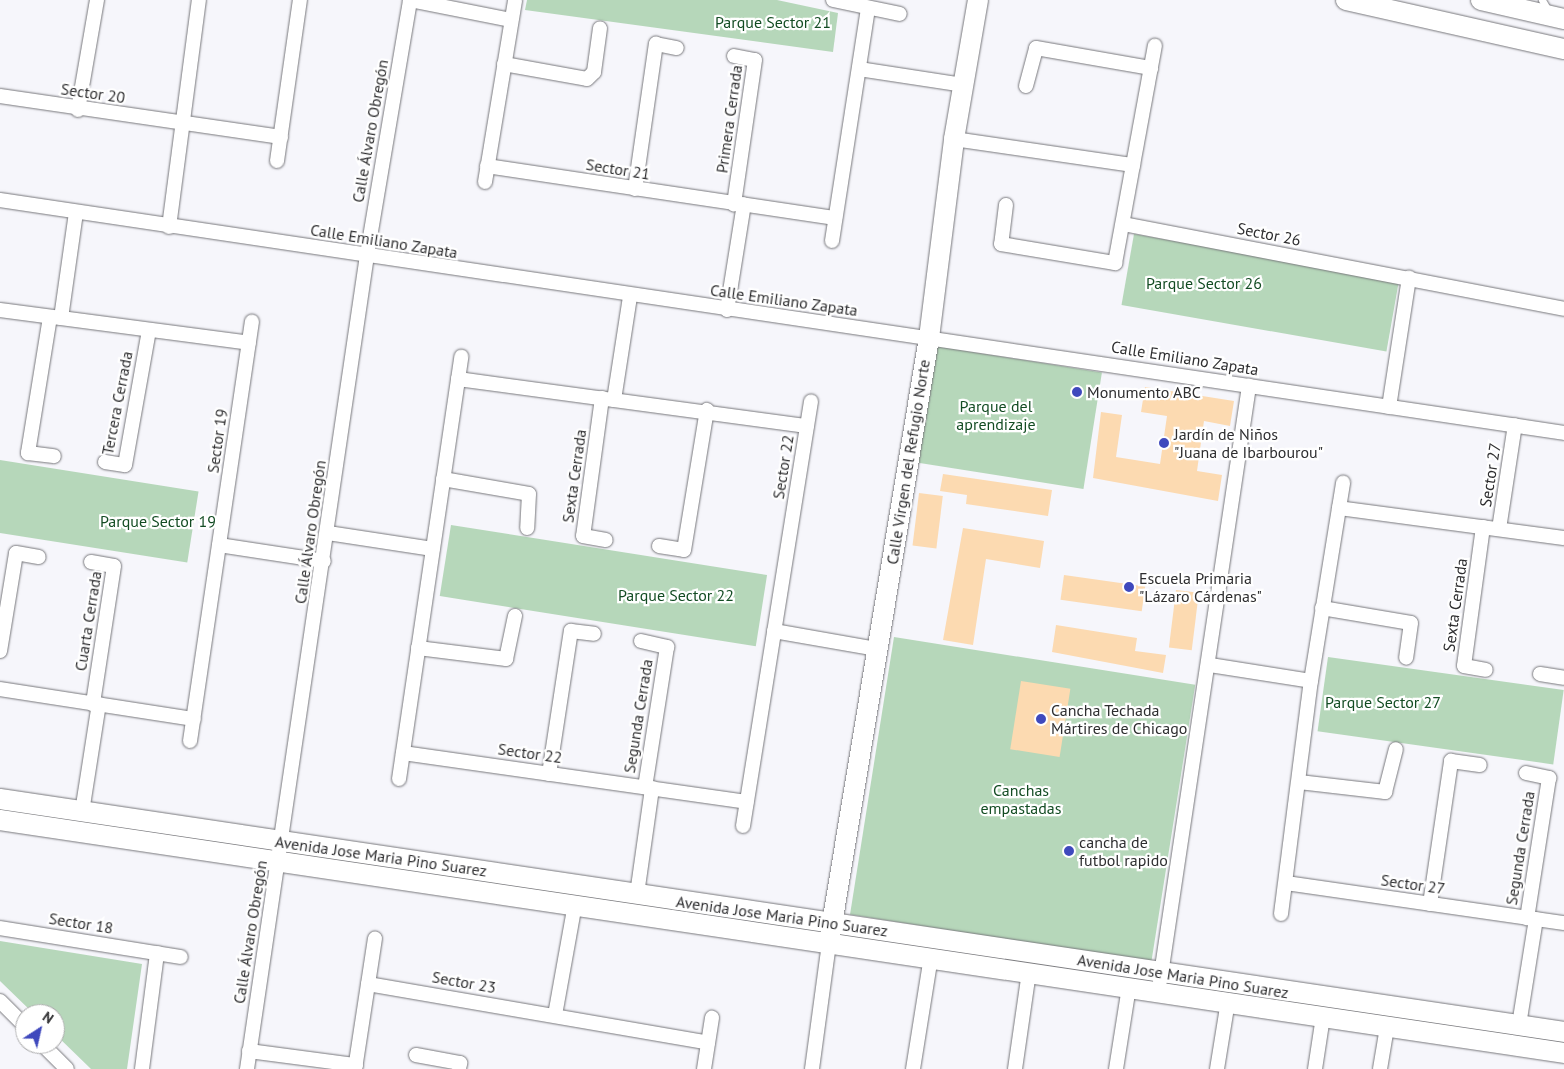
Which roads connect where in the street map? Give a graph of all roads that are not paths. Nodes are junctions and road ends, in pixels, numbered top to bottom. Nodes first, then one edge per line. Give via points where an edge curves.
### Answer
1 (96, 0) edge
2 (199, 0) edge
3 (300, 0) edge
4 (410, 0) edge
5 (515, 0) edge
6 (833, 0) edge
7 (978, 0) edge
8 (1346, 0) edge
9 (1481, 0) edge
10 (868, 8) junction
11 (1553, 12) edge
12 (900, 14) dead end
13 (511, 20) junction
14 (600, 28) dead end
15 (1155, 46) dead end
16 (677, 48) dead end
17 (1564, 49) edge
18 (734, 56) dead end
19 (504, 64) junction
20 (1151, 68) junction
21 (858, 69) junction
22 (963, 85) junction
23 (1026, 86) dead end
24 (0, 96) edge
25 (78, 110) junction
26 (181, 123) junction
27 (281, 137) junction
28 (954, 139) junction
29 (277, 161) dead end
30 (1133, 165) junction
31 (488, 166) junction
32 (485, 182) dead end
33 (635, 189) junction
34 (0, 200) edge
35 (739, 204) junction
36 (1006, 205) dead end
37 (76, 212) junction
38 (835, 218) junction
39 (1123, 224) junction
40 (169, 227) junction
41 (832, 241) dead end
42 (367, 255) junction
43 (1409, 278) junction
44 (630, 297) junction
45 (1564, 309) edge
46 (0, 310) edge
47 (726, 310) junction
48 (55, 317) junction
49 (252, 322) dead end
50 (149, 330) junction
51 (929, 338) junction
52 (249, 343) junction
53 (461, 357) dead end
54 (458, 379) junction
55 (1249, 386) junction
56 (608, 399) junction
57 (810, 401) dead end
58 (1390, 406) junction
59 (707, 410) junction
60 (1515, 425) junction
61 (807, 426) junction
62 (1564, 433) edge
63 (54, 456) dead end
64 (105, 462) dead end
65 (443, 479) junction
66 (1343, 483) dead end
67 (1339, 508) junction
68 (1483, 527) junction
69 (527, 528) dead end
70 (1499, 529) junction
71 (328, 533) junction
72 (1564, 538) edge
73 (606, 540) dead end
74 (219, 545) junction
75 (659, 546) dead end
76 (433, 550) junction
77 (39, 557) dead end
78 (324, 561) junction
79 (91, 562) dead end
80 (1322, 608) junction
81 (515, 616) dead end
82 (774, 631) junction
83 (594, 634) dead end
84 (641, 641) dead end
85 (418, 648) junction
86 (877, 649) junction
87 (0, 651) edge
88 (1406, 658) dead end
89 (1210, 665) junction
90 (1486, 670) dead end
91 (1540, 674) dead end
92 (1564, 678) edge
93 (1310, 681) junction
94 (0, 689) edge
95 (96, 704) junction
96 (194, 720) junction
97 (190, 741) dead end
98 (1396, 749) dead end
99 (403, 753) junction
100 (1480, 766) dead end
101 (1526, 773) dead end
102 (549, 774) junction
103 (399, 779) dead end
104 (1299, 782) junction
105 (648, 788) junction
106 (0, 800) edge
107 (747, 802) junction
108 (82, 812) junction
109 (0, 820) edge
110 (743, 826) dead end
111 (282, 841) junction
112 (279, 861) junction
113 (1286, 882) junction
114 (638, 894) junction
115 (575, 904) junction
116 (1430, 904) junction
117 (1281, 914) dead end
118 (1531, 918) junction
119 (832, 923) junction
120 (1564, 923) edge
121 (0, 928) edge
122 (375, 940) dead end
123 (829, 943) junction
124 (157, 953) junction
125 (181, 957) dead end
126 (931, 957) junction
127 (1029, 972) junction
128 (1160, 982) junction
129 (368, 984) junction
130 (1129, 987) junction
131 (1228, 1000) junction
132 (0, 1001) edge
133 (554, 1015) junction
134 (15, 1016) edge
135 (1323, 1016) junction
136 (712, 1018) dead end
137 (1519, 1026) junction
138 (1387, 1027) junction
139 (1564, 1032) edge
140 (708, 1043) junction
141 (249, 1051) junction
142 (1564, 1053) edge
143 (52, 1054) edge
144 (416, 1056) dead end
145 (355, 1067) edge
146 (67, 1069) edge
147 (142, 1069) edge
148 (247, 1069) edge
149 (459, 1069) edge
150 (708, 1069) edge
151 (812, 1069) edge
152 (913, 1069) edge
153 (1015, 1069) edge
154 (1116, 1069) edge
155 (1217, 1069) edge
156 (1315, 1069) edge
157 (1380, 1069) edge

1 - 25 street
2 - 26 street
3 - 27 street
4 - 13 street
4 - 42 street, Calle Álvaro Obregón
5 - 13 street
6 - 10 street
7 - 22 street, Calle Virgen del Refugio Norte
8 - 17 street
9 - 11 street
10 - 12 street
10 - 21 street
13 - 19 street
14 - 19 street via 594,72 588,79
15 - 20 street
16 - 33 street via 656,44
18 - 35 street, Primera Cerrada via 756,60
19 - 31 street
20 - 23 street via 1036,48
20 - 30 street
21 - 22 street
21 - 38 street
22 - 28 street, Calle Virgen del Refugio Norte
24 - 25 street, Sector 20
25 - 26 street, Sector 20
26 - 27 street, Sector 20
26 - 40 street
27 - 29 street
28 - 30 street
28 - 51 street, Calle Virgen del Refugio Norte
30 - 39 street
31 - 32 street
31 - 33 street, Sector 21
33 - 35 street, Sector 21
34 - 37 street, Calle Emiliano Zapata
35 - 38 street, Sector 21
35 - 47 street
36 - 39 street via 1000,244 1115,263
37 - 40 street, Calle Emiliano Zapata
37 - 48 street
38 - 41 street
39 - 43 street, Sector 26
40 - 42 street, Calle Emiliano Zapata
42 - 44 street, Calle Emiliano Zapata
42 - 71 street, Calle Álvaro Obregón
43 - 45 street, Sector 26
43 - 58 street
44 - 47 street, Calle Emiliano Zapata
44 - 56 street
46 - 48 street
47 - 51 street, Calle Emiliano Zapata
48 - 50 street
48 - 63 street via 28,453
49 - 52 street, Sector 19
50 - 52 street
50 - 64 street, Tercera Cerrada via 125,465
51 - 55 street, Calle Emiliano Zapata
51 - 86 street, Calle Virgen del Refugio Norte
52 - 74 street, Sector 19
53 - 54 street
54 - 56 street, Sector 22
54 - 65 street
55 - 58 street, Calle Emiliano Zapata
55 - 89 street
56 - 59 street, Sector 22
56 - 73 street, Sexta Cerrada via 583,536
57 - 61 street, Sector 22
58 - 60 street, Calle Emiliano Zapata
59 - 61 street, Sector 22
59 - 75 street via 684,550
60 - 62 street, Calle Emiliano Zapata
60 - 70 street, Sector 27
61 - 82 street, Sector 22
65 - 69 street via 529,494
65 - 76 street
66 - 67 street
67 - 68 street, Sector 27
67 - 80 street
68 - 70 street, Sector 27
68 - 90 street, Sexta Cerrada via 1464,666
70 - 72 street, Sector 27
71 - 76 street
71 - 78 street, Calle Álvaro Obregón
74 - 78 street
74 - 96 street, Sector 19
76 - 85 street
77 - 87 street via 16,554
78 - 111 street, Calle Álvaro Obregón
79 - 95 street, Cuarta Cerrada via 114,566
80 - 88 street via 1411,623
80 - 93 street
81 - 85 street via 506,659
82 - 86 street
82 - 107 street, Sector 22
83 - 102 street via 571,631
84 - 105 street, Segunda Cerrada via 667,647
85 - 99 street
86 - 119 street, Calle Virgen del Refugio Norte
89 - 93 street
89 - 128 street
91 - 92 street
93 - 104 street
94 - 95 street
95 - 96 street
95 - 108 street
96 - 97 street, Sector 19
98 - 104 street via 1385,792
99 - 102 street, Sector 22
99 - 103 street
100 - 116 street via 1451,761
101 - 118 street, Segunda Cerrada via 1549,778
102 - 105 street, Sector 22
104 - 113 street
105 - 107 street, Sector 22
105 - 114 street
106 - 108 street, Avenida Jose Maria Pino Suarez
107 - 110 street, Sector 22
108 - 111 street, Avenida Jose Maria Pino Suarez
109 - 112 street, Avenida Jose Maria Pino Suarez
111 - 112 street, Calle Álvaro Obregón
111 - 114 street, Avenida Jose Maria Pino Suarez
112 - 115 street, Avenida Jose Maria Pino Suarez
112 - 141 street, Calle Álvaro Obregón
113 - 116 street, Sector 27
113 - 117 street
114 - 119 street, Avenida Jose Maria Pino Suarez
115 - 123 street, Avenida Jose Maria Pino Suarez
115 - 133 street
116 - 118 street, Sector 27
118 - 120 street, Sector 27
118 - 137 street
119 - 123 street, Calle Virgen del Refugio Norte
119 - 128 street, Avenida Jose Maria Pino Suarez
121 - 124 street, Sector 18
122 - 129 street
123 - 126 street, Avenida Jose Maria Pino Suarez
123 - 151 street
124 - 125 street, Sector 18
124 - 147 street
126 - 127 street, Avenida Jose Maria Pino Suarez
126 - 152 street
127 - 130 street, Avenida Jose Maria Pino Suarez
127 - 153 street
128 - 130 street, Avenida Jose Maria Pino Suarez
128 - 131 street, Avenida Jose Maria Pino Suarez
128 - 137 street, Avenida Jose Maria Pino Suarez
129 - 133 street, Sector 23
129 - 145 street
130 - 154 street
131 - 135 street, Avenida Jose Maria Pino Suarez
131 - 155 street
132 - 134 street
133 - 140 street, Sector 23
135 - 138 street, Avenida Jose Maria Pino Suarez
135 - 156 street
136 - 140 street
137 - 139 street, Avenida Jose Maria Pino Suarez
138 - 142 street, Avenida Jose Maria Pino Suarez
138 - 157 street
140 - 150 street
141 - 145 street
141 - 148 street, Calle Álvaro Obregón
143 - 146 street
144 - 149 street via 460,1062

